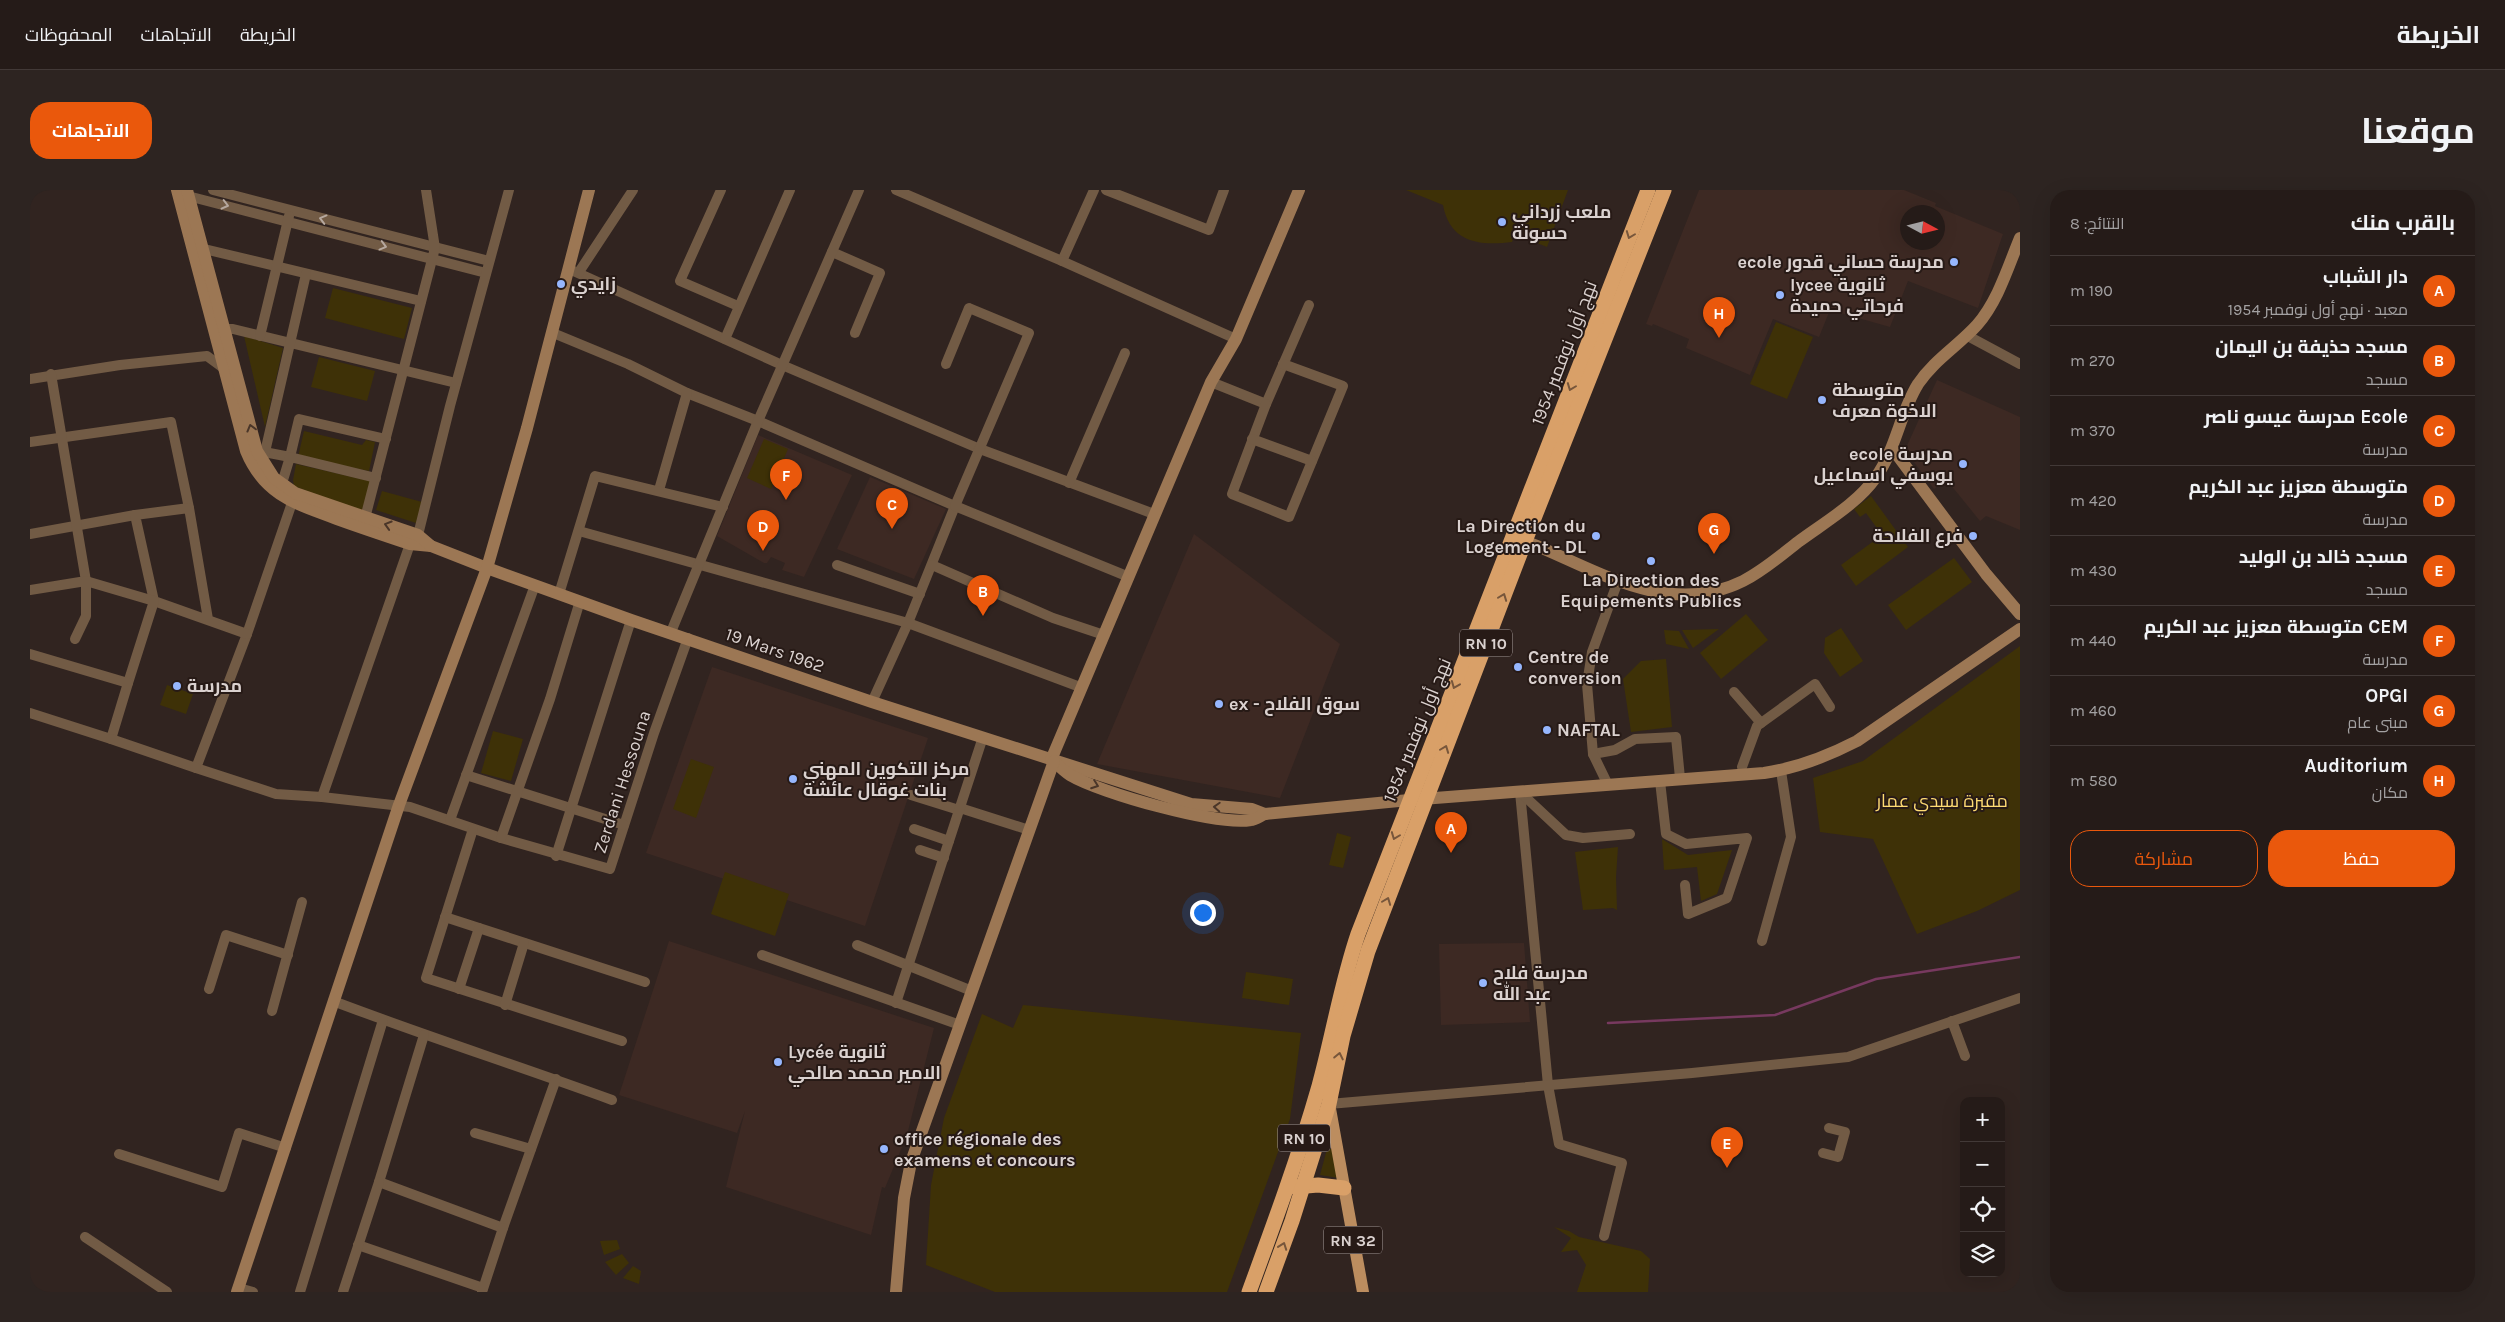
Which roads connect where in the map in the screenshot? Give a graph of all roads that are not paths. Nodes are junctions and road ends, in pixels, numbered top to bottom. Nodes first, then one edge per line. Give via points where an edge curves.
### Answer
1 (213, 190) edge
2 (426, 190) edge
3 (509, 190) edge
4 (589, 190) edge
5 (633, 190) edge
6 (721, 190) edge
7 (790, 190) edge
8 (859, 190) edge
9 (896, 190) edge
10 (1094, 190) edge
11 (1106, 190) edge
12 (1224, 190) edge
13 (1300, 190) edge
14 (1648, 190) edge
15 (1664, 190) edge
16 (183, 192) edge
17 (291, 210) junction
18 (288, 221) junction
19 (2020, 238) edge
20 (196, 247) junction
21 (832, 252) junction
22 (433, 254) junction
23 (489, 261) junction
24 (1062, 261) junction
25 (277, 267) junction
26 (574, 271) junction
27 (486, 273) junction
28 (306, 274) junction
29 (421, 301) junction
30 (1309, 305) dead end
31 (738, 306) junction
32 (220, 329) junction
33 (553, 333) junction
34 (855, 333) dead end
35 (1966, 335) junction
36 (260, 336) junction
37 (725, 339) junction
38 (1236, 339) junction
39 (291, 344) junction
40 (1124, 353) dead end
41 (946, 364) dead end
42 (1283, 364) junction
43 (2020, 364) edge
44 (782, 365) junction
45 (226, 370) junction
46 (404, 370) junction
47 (51, 374) junction
48 (30, 379) edge
49 (1211, 382) junction
50 (456, 383) junction
51 (688, 393) junction
52 (1266, 404) junction
53 (758, 420) junction
54 (1566, 420) junction
55 (61, 437) junction
56 (386, 439) junction
57 (1252, 439) junction
58 (30, 442) edge
59 (1892, 448) junction
60 (980, 450) junction
61 (256, 451) junction
62 (290, 457) junction
63 (1312, 461) junction
64 (376, 478) junction
65 (1069, 483) junction
66 (280, 489) junction
67 (659, 490) junction
68 (293, 498) junction
69 (955, 506) junction
70 (723, 507) junction
71 (189, 508) junction
72 (1154, 514) junction
73 (135, 515) junction
74 (364, 523) junction
75 (77, 526) junction
76 (579, 531) junction
77 (30, 534) edge
78 (414, 540) junction
79 (1525, 541) junction
80 (837, 565) dead end
81 (932, 565) junction
82 (700, 566) junction
83 (486, 568) junction
84 (1128, 577) junction
85 (86, 581) junction
86 (1618, 581) junction
87 (535, 585) junction
88 (30, 590) edge
89 (559, 594) junction
90 (920, 594) junction
91 (154, 600) junction
92 (580, 601) junction
93 (2020, 614) edge
94 (208, 619) junction
95 (631, 620) junction
96 (908, 623) junction
97 (2020, 629) edge
98 (671, 632) junction
99 (248, 634) junction
100 (1104, 635) junction
101 (1481, 636) junction
102 (688, 638) junction
103 (75, 639) dead end
104 (30, 654) edge
105 (128, 683) junction
106 (1080, 687) junction
107 (1734, 692) dead end
108 (872, 702) junction
109 (1830, 707) dead end
110 (30, 713) edge
111 (1761, 723) junction
112 (1446, 727) junction
113 (983, 737) junction
114 (111, 739) junction
115 (1592, 754) junction
116 (1052, 761) junction
117 (1742, 767) dead end
118 (196, 768) junction
119 (1781, 771) junction
120 (466, 775) junction
121 (1680, 778) junction
122 (1660, 781) junction
123 (1608, 785) junction
124 (518, 790) junction
125 (1520, 792) junction
126 (911, 795) dead end
127 (322, 797) junction
128 (1426, 799) junction
129 (1409, 800) junction
130 (399, 805) junction
131 (572, 807) junction
132 (960, 809) junction
133 (450, 820) junction
134 (624, 825) junction
135 (474, 828) junction
136 (914, 829) dead end
137 (1030, 830) junction
138 (1630, 834) dead end
139 (501, 838) junction
140 (949, 841) junction
141 (920, 850) dead end
142 (556, 856) junction
143 (944, 858) junction
144 (1685, 885) dead end
145 (302, 902) dead end
146 (445, 917) junction
147 (479, 928) junction
148 (1762, 941) dead end
149 (524, 943) junction
150 (856, 945) dead end
151 (288, 955) junction
152 (762, 955) dead end
153 (908, 966) junction
154 (645, 982) dead end
155 (209, 989) dead end
156 (459, 989) junction
157 (972, 991) junction
158 (2020, 998) edge
159 (333, 1001) junction
160 (896, 1003) junction
161 (504, 1005) junction
162 (272, 1011) dead end
163 (383, 1020) junction
164 (1952, 1021) junction
165 (960, 1025) junction
166 (424, 1035) junction
167 (622, 1041) dead end
168 (1964, 1056) dead end
169 (556, 1080) junction
170 (1320, 1082) junction
171 (1548, 1085) junction
172 (612, 1100) dead end
173 (1329, 1104) junction
174 (1829, 1128) dead end
175 (475, 1133) dead end
176 (286, 1148) junction
177 (531, 1149) junction
178 (1822, 1153) dead end
179 (119, 1154) dead end
180 (379, 1182) junction
181 (1304, 1186) junction
182 (1338, 1187) junction
183 (1284, 1192) junction
184 (1297, 1206) junction
185 (503, 1228) junction
186 (1604, 1236) dead end
187 (86, 1237) dead end
188 (358, 1245) junction
189 (238, 1290) edge
190 (482, 1290) edge
191 (167, 1292) edge
192 (253, 1292) edge
193 (300, 1292) edge
194 (343, 1292) edge
195 (896, 1292) edge
196 (1249, 1292) edge
197 (1266, 1292) edge
198 (1362, 1292) edge

1 - 17 street
2 - 22 street
3 - 23 street
4 - 26 street
5 - 26 street
6 - 31 street via 680,281
7 - 31 street
8 - 21 street
9 - 24 street
10 - 24 street
11 - 12 street via 1208,230
13 - 38 street
14 -> 54 highway, نهج أول نوفمبر 1954 / RN 10
15 - 54 highway, نهج أول نوفمبر 1954 / RN 10
16 -> 18 street
16 - 20 street
17 - 18 street
22 -> 17 street
18 -> 22 street
18 - 25 street
19 - 35 street via 1985,315
20 - 25 street
20 - 32 street
21 - 34 street via 880,273
21 - 44 street
22 - 23 street
22 - 27 street
22 - 29 street
23 - 27 street
24 - 38 street
25 - 28 street
25 - 36 street
26 - 33 street
26 - 37 street
27 - 50 street
28 - 29 street
28 - 39 street
29 - 46 street
30 - 42 street
31 - 37 street
32 - 36 street
32 - 45 street
61 -> 32 street
33 - 51 street
33 - 83 street
35 - 43 street
35 - 59 street via 1935,363 1917,386
36 - 39 street
37 - 44 street
38 - 49 street
39 - 46 street
39 - 61 street
40 - 65 street
41 - 60 street via 969,308 1029,333
42 - 52 street
42 - 63 street via 1343,386
44 - 53 street
44 - 60 street
45 - 47 street via 207,356
45 - 61 street
46 - 50 street
46 - 56 street
47 - 48 street
47 - 55 street
49 - 52 street
49 - 72 street
50 - 78 street
51 - 53 street
51 - 67 street
52 - 57 street
53 - 69 street
53 - 70 street
54 - 79 highway, نهج أول نوفمبر 1954 / RN 10
54 - 101 highway, نهج أول نوفمبر 1954 / RN 10
55 - 58 street
55 - 71 street via 171,422
55 - 75 street
56 - 62 street via 299,419
56 - 64 street
57 - 63 street
57 - 63 street via 1232,494 1289,517
59 - 86 street via 1875,478 1855,500 1742,581 1714,591 1677,595 1644,591
59 - 93 street
60 - 65 street
60 - 69 street
61 - 62 street
61 - 66 street via 256,470
62 - 64 street
62 - 66 street
64 - 74 street
65 - 72 street
66 - 68 street
67 - 70 street
67 - 76 street via 595,476
68 - 74 street
68 - 99 street
69 - 81 street
69 - 84 street
70 - 82 street
71 - 73 street
71 - 94 street
72 - 84 street
73 - 75 street
73 - 91 street
74 - 78 street
75 - 77 street
75 - 85 street
76 - 82 street
76 - 89 street
78 - 83 street, 19 Mars 1962
78 - 127 street
79 - 86 street
101 -> 79 highway, نهج أول نوفمبر 1954 / RN 10
80 - 90 street
81 - 90 street
81 - 100 street via 1053,618
82 - 96 street
82 - 98 street
83 - 87 street, 19 Mars 1962
83 - 130 street
84 - 100 street
85 - 88 street
85 - 91 street
85 - 103 street via 86,616
86 - 115 street via 1588,670
87 - 89 street, 19 Mars 1962
87 - 120 street
89 - 92 street, 19 Mars 1962
90 - 96 street
91 - 94 street
91 - 105 street
92 - 95 street, 19 Mars 1962
92 - 124 street
94 - 99 street
95 - 98 street, 19 Mars 1962
95 - 131 street
96 - 106 street
96 - 108 street
97 - 119 street, 19 Mars 1962 via 1856,741 1829,756
98 - 102 street, 19 Mars 1962
99 - 118 street
100 - 106 street
101 - 112 highway, نهج أول نوفمبر 1954 / RN 10
102 - 108 street, 19 Mars 1962
102 - 134 street, Zerdani Hessouna
104 - 105 street
105 - 114 street
106 - 116 street
107 - 111 street
108 - 113 street, 19 Mars 1962
109 - 111 street via 1815,684
110 - 114 street, Zerdani Hessouna
111 - 117 street
128 -> 112 highway, نهج أول نوفمبر 1954 / RN 10
112 - 129 highway, نهج أول نوفمبر 1954 / RN 10
113 - 116 street, 19 Mars 1962
113 - 132 street
114 - 118 street, Zerdani Hessouna
115 - 121 street via 1615,750 1635,739 1676,737
115 - 123 street
116 - 129 street, 19 Mars 1962 via 1191,804 1264,814
116 - 137 street
118 - 127 street, Zerdani Hessouna via 276,794
119 - 121 street, 19 Mars 1962
119 - 148 street via 1791,837
120 - 124 street
120 - 133 street
121 - 122 street, 19 Mars 1962
122 - 123 street, 19 Mars 1962
122 - 144 street via 1666,834 1686,844 1747,838 1727,898 1688,914
123 - 125 street, 19 Mars 1962
124 - 131 street
124 - 139 street
125 - 128 street, 19 Mars 1962
125 - 138 street via 1566,834 1583,838
125 - 171 street
126 - 132 street
127 - 130 street, Zerdani Hessouna
128 - 129 street, 19 Mars 1962
173 -> 128 highway, نهج أول نوفمبر 1954 / RN 10 via 1343,1036 1368,951
129 -> 170 highway, نهج أول نوفمبر 1954 / RN 10 via 1351,955
130 - 133 street, Zerdani Hessouna
130 - 159 street
131 - 134 street
131 - 142 street
132 - 137 street
132 - 140 street
133 - 135 street, Zerdani Hessouna
134 - 142 street, Zerdani Hessouna via 610,870
135 - 139 street, Zerdani Hessouna
135 - 146 street
136 - 140 street
137 - 157 street
139 - 142 street, Zerdani Hessouna
140 - 143 street
141 - 143 street
143 - 153 street
145 - 151 street
146 - 147 street
146 - 156 street via 426,978
147 - 149 street
147 - 156 street
149 - 154 street
149 - 161 street
150 - 153 street
151 - 155 street via 226,935
151 - 162 street
152 - 160 street
153 - 157 street
153 - 160 street
156 - 161 street
157 - 165 street
158 - 164 street
159 - 163 street
159 - 176 street
160 - 165 street
161 - 167 street
163 - 166 street
163 - 193 street
164 - 168 street
164 - 171 street via 1848,1057
165 - 195 street via 908,1174
166 - 169 street
166 - 180 street
169 - 172 street
169 - 177 street
170 - 173 main road, RN 32
170 - 183 highway, نهج أول نوفمبر 1954 / RN 10
171 - 173 street
171 - 186 street via 1559,1144 1622,1163
173 - 181 highway, نهج أول نوفمبر 1954 / RN 10
173 - 182 main road, RN 32
174 - 178 street via 1845,1132 1838,1157
175 - 177 street
176 - 179 street via 240,1133 222,1187
176 - 189 street
177 - 185 street
180 - 185 street
180 - 188 street
181 - 182 highway
181 - 183 highway
181 - 184 highway, نهج أول نوفمبر 1954 / RN 10
182 - 184 highway via 1313,1194
182 - 198 main road, RN 32
183 - 196 highway, نهج أول نوفمبر 1954 / RN 10
197 -> 184 highway, نهج أول نوفمبر 1954 / RN 10
185 - 190 street
187 - 191 street
188 - 190 street
188 - 194 street
189 - 192 street

